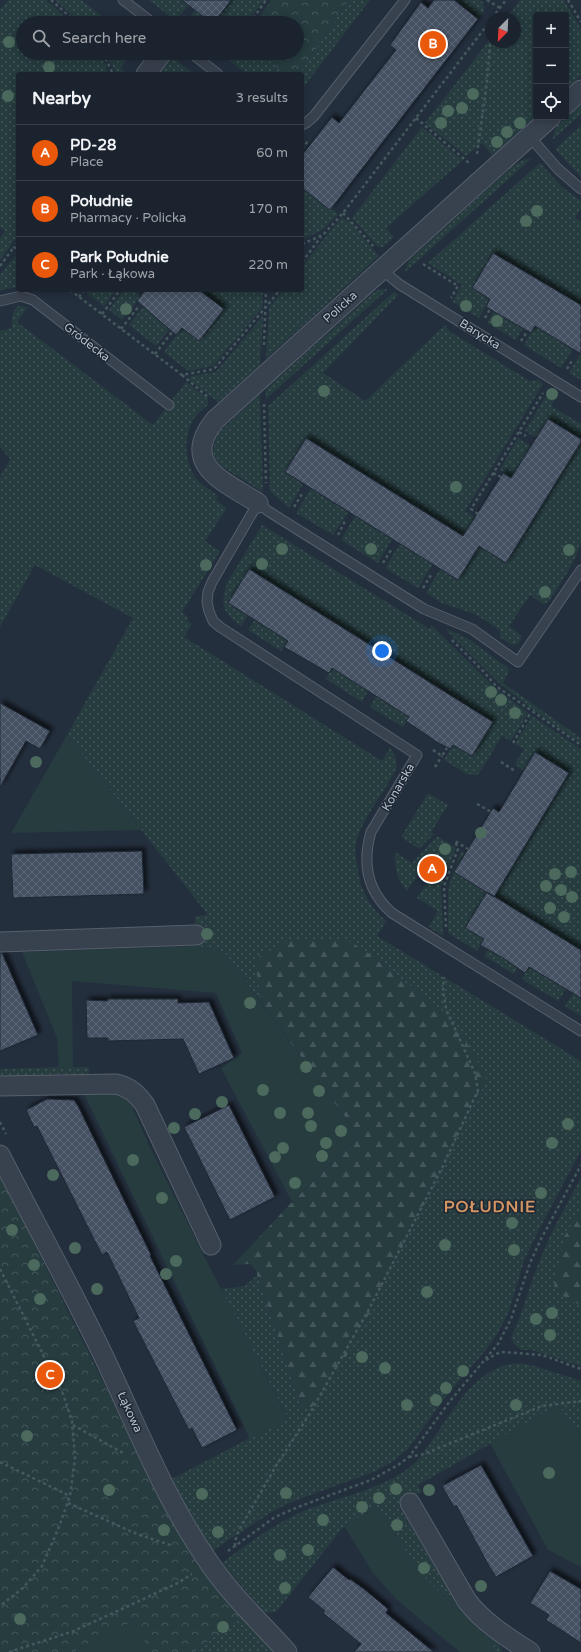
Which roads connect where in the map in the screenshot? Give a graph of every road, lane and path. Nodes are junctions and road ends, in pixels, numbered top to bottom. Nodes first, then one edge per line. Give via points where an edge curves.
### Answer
1 (51, 0) edge
2 (123, 0) edge
3 (266, 0) edge
4 (405, 0) edge
5 (487, 0) edge
6 (506, 0) edge
7 (568, 0) edge
8 (500, 8) junction
9 (497, 12) edge
10 (69, 16) edge
11 (143, 16) edge
12 (255, 16) edge
13 (581, 22) edge
14 (485, 26) edge
15 (490, 48) edge
16 (106, 60) edge
17 (157, 60) edge
18 (200, 60) edge
19 (112, 72) edge
20 (148, 72) edge
21 (215, 72) edge
22 (581, 90) edge
23 (569, 101) edge
24 (416, 118) junction
25 (548, 120) edge
26 (304, 124) edge
27 (530, 137) junction
28 (480, 172) junction
29 (581, 189) edge
30 (343, 213) junction
31 (323, 235) junction
32 (304, 243) edge
33 (16, 244) edge
34 (14, 247) joint
35 (374, 247) dead end
36 (304, 259) edge
37 (0, 266) edge
38 (381, 269) junction
39 (73, 292) edge
40 (83, 292) edge
41 (118, 292) edge
42 (266, 292) edge
43 (278, 292) edge
44 (79, 297) junction
45 (0, 301) edge
46 (139, 306) dead end
47 (266, 308) junction
48 (102, 314) junction
49 (121, 329) junction
50 (172, 332) dead end
51 (527, 332) dead end
52 (518, 345) dead end
53 (155, 354) junction
54 (573, 359) dead end
55 (564, 373) dead end
56 (263, 377) junction
57 (552, 379) junction
58 (581, 397) edge
59 (169, 405) dead end
60 (518, 432) junction
61 (526, 436) dead end
62 (493, 473) junction
63 (501, 478) dead end
64 (302, 494) dead end
65 (263, 507) junction
66 (291, 512) dead end
67 (478, 514) dead end
68 (346, 522) dead end
69 (335, 540) dead end
70 (391, 550) dead end
71 (380, 567) dead end
72 (581, 570) edge
73 (431, 575) dead end
74 (420, 593) dead end
75 (451, 640) dead end
76 (531, 712) junction
77 (513, 742) dead end
78 (581, 745) edge
79 (430, 748) dead end
80 (447, 748) dead end
81 (442, 756) junction
82 (501, 762) dead end
83 (435, 767) dead end
84 (515, 771) dead end
85 (477, 804) dead end
86 (490, 812) dead end
87 (468, 849) dead end
88 (444, 886) dead end
89 (196, 935) dead end
90 (0, 942) edge
91 (444, 977) dead end
92 (581, 1031) edge
93 (0, 1086) edge
94 (0, 1155) edge
95 (581, 1164) edge
96 (211, 1245) dead end
97 (0, 1269) edge
98 (485, 1361) junction
99 (581, 1369) edge
100 (581, 1401) edge
101 (72, 1425) junction
102 (125, 1454) dead end
103 (409, 1457) junction
104 (0, 1462) edge
105 (70, 1496) junction
106 (410, 1502) dead end
107 (68, 1503) junction
108 (235, 1546) junction
109 (178, 1548) dead end
110 (209, 1563) junction
111 (0, 1606) edge
112 (523, 1650) edge
113 (9, 1652) edge
114 (287, 1652) edge

1 - 10 path
2 - 11 lane
3 - 12 path
4 - 26 lane via 314,116
5 - 8 path
6 - 8 path
7 - 13 path
8 - 9 path
14 - 24 path
15 - 28 path
16 - 19 path
17 - 20 street
18 - 21 lane
22 - 23 street
24 - 28 path
24 - 30 path
25 - 27 street, Policka
27 - 28 street, Policka
27 - 29 lane via 558,169
28 - 38 street, Policka
30 - 31 path
30 - 35 path
31 - 32 path
31 - 36 path
33 - 34 path
34 - 37 path
38 - 56 street, Policka
38 - 57 lane, Barycka via 399,284
39 - 44 path
40 - 44 path
41 - 48 path
42 - 47 path
43 - 47 path
44 - 48 path
45 - 59 lane, Gródecka via 21,296 33,300
46 - 49 path
47 - 53 path via 214,369 182,375
47 - 56 path
48 - 49 path
49 - 53 path
50 - 53 path
51 - 52 path
54 - 55 path
56 - 65 path via 266,492 275,498
56 - 65 street, Policka via 215,420 203,438 201,448 206,466 212,474
57 - 58 lane, Barycka
57 - 60 path
60 - 61 path
60 - 62 path
62 - 63 path
62 - 67 path via 471,509
64 - 66 path
65 - 72 lane via 424,610 472,629 518,662
65 - 92 lane, Konarska via 212,582 207,602 209,611 213,621 220,628 417,755 371,832 367,855 373,892 382,905 392,913
68 - 69 path
70 - 71 path
73 - 74 path
75 - 76 path via 496,686
76 - 77 path
76 - 78 path
79 - 81 path
80 - 81 path
81 - 83 path
82 - 84 path
85 - 86 path
87 - 88 path via 455,841 458,849
89 - 90 street
91 - 108 path via 446,1008 475,1073 478,1090 443,1166 368,1311 239,1530
93 - 96 street via 116,1084 131,1089 145,1105
94 - 110 street, Łąkowa via 92,1333 178,1511
95 - 98 path via 541,1238 505,1332
97 - 101 path via 63,1394
98 - 99 path via 500,1352 542,1355
98 - 103 path via 450,1401
100 - 103 path via 542,1406 424,1454
101 - 102 path
101 - 105 path via 75,1458
103 - 108 path via 372,1480 298,1506 275,1517
104 - 105 path
105 - 107 path
106 - 112 street via 467,1601 478,1615
107 - 109 path via 137,1534
107 - 111 path via 42,1566 23,1588
108 - 110 path
110 - 113 path via 178,1583 74,1631
110 - 114 street, Łąkowa

